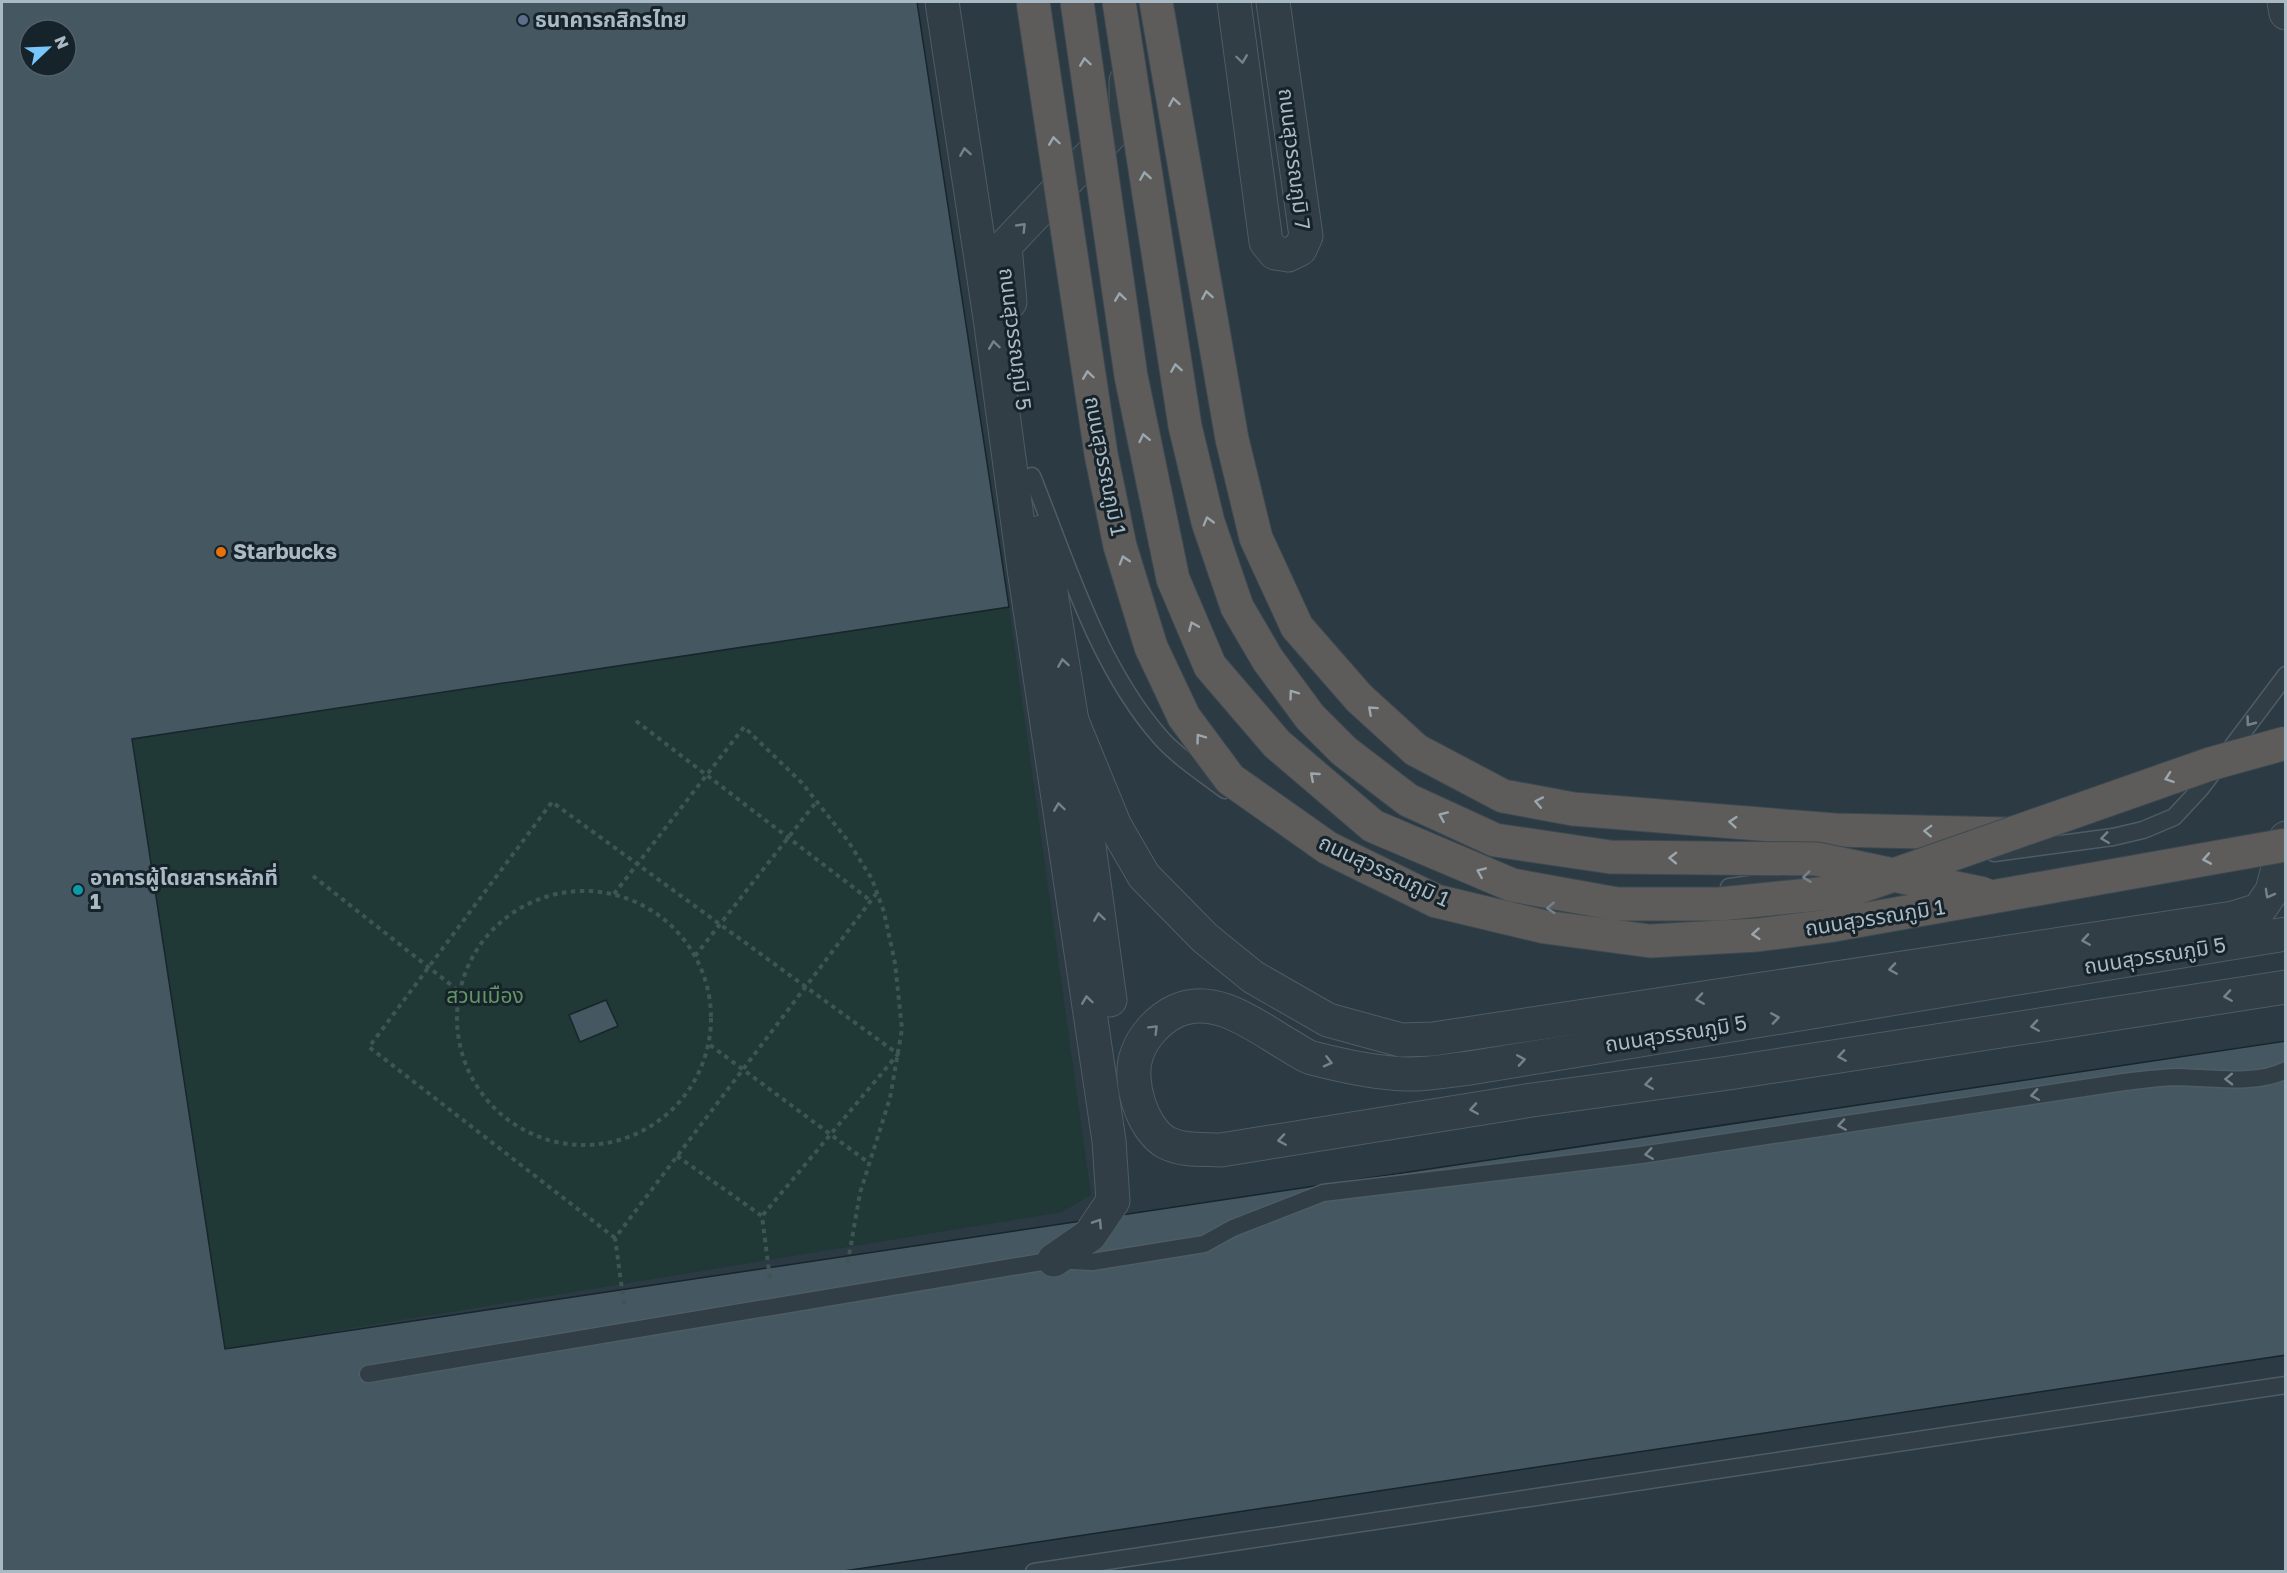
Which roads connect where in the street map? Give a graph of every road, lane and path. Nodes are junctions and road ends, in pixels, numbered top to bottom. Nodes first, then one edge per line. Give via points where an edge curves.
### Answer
1 (942, 2) edge
2 (1033, 2) edge
3 (1077, 2) edge
4 (1119, 2) edge
5 (1124, 2) edge
6 (1156, 2) edge
7 (1234, 2) edge
8 (1273, 2) edge
9 (2284, 2) edge
10 (2286, 13) edge
11 (1032, 476) junction
12 (2286, 675) edge
13 (636, 721) dead end
14 (1072, 721) junction
15 (2286, 743) edge
16 (706, 775) junction
17 (817, 801) junction
18 (2007, 834) junction
19 (788, 837) junction
20 (2286, 838) edge
21 (2286, 845) edge
22 (637, 864) junction
23 (313, 876) dead end
24 (877, 893) junction
25 (614, 894) junction
26 (2001, 897) junction
27 (871, 901) junction
28 (720, 925) junction
29 (2286, 934) edge
30 (695, 956) junction
31 (429, 968) junction
32 (806, 987) junction
33 (2286, 987) edge
34 (460, 993) junction
35 (710, 1045) junction
36 (898, 1054) junction
37 (1096, 1058) junction
38 (743, 1069) junction
39 (2286, 1070) edge
40 (1129, 1087) junction
41 (830, 1134) junction
42 (1109, 1141) junction
43 (678, 1156) junction
44 (869, 1163) junction
45 (762, 1216) junction
46 (615, 1238) junction
47 (1054, 1260) junction
48 (843, 1295) junction
49 (774, 1307) junction
50 (628, 1330) junction
51 (368, 1374) dead end
52 (2286, 1385) edge
53 (1034, 1572) edge

37 -> 1 street, ถนนสุวรรณภูมิ 5
26 -> 2 highway, ถนนสุวรรณภูมิ 1, bridge via 1757,935 1650,941 1545,927 1436,901 1328,848 1230,779 1184,717 1151,647 1120,546 1097,430
18 -> 3 highway, ถนนสุวรรณภูมิ 1, bridge via 1848,891 1720,904 1617,904 1512,885 1373,826 1277,744 1209,666 1173,579 1131,375
26 -> 4 highway, ถนนสุวรรณภูมิ 1, bridge via 1816,859 1610,857 1495,840 1408,801 1344,751 1310,717 1268,660 1238,607 1208,522 1185,426
11 -> 5 street, ถนนสุวรรณภูมิ 5 via 1005,246 1124,120
18 -> 6 highway, ถนนสุวรรณภูมิ 1 via 1835,830 1573,809 1503,796 1416,750 1359,698 1297,627 1256,538 1232,440
7 -> 8 street, ถนนสุวรรณภูมิ 7 via 1266,242 1275,253 1288,255 1300,249 1306,236
9 - 10 street
12 -> 11 lane via 2201,788 2174,817 2143,830 2102,839 1594,905 1543,909 1495,903 1275,823 1236,798 1162,739 1113,672
14 -> 11 street, ถนนสุวรรณภูมิ 5
13 - 16 path
20 -> 14 street via 2272,891 2259,910 2233,918 1445,1038 1401,1040 1328,1020 1253,977 1205,938 1144,876 1115,826
40 -> 14 street
15 -> 18 highway, ถนนสุวรรณภูมิ 1, bridge via 2210,764
16 - 17 path via 744,727
16 - 19 path
16 - 22 path
17 - 19 path
17 - 24 path via 848,841
19 - 27 path
19 - 28 path
21 -> 26 highway, ถนนสุวรรณภูมิ 1, bridge
22 - 25 path
22 - 28 path
22 - 31 path via 552,802
23 - 31 path
24 - 27 path
24 - 36 path via 896,963 902,1029
25 - 30 path via 640,902 676,928
25 - 34 path via 599,890 555,892 515,909 483,938 463,977
27 - 32 path
28 - 30 path
28 - 32 path
40 -> 29 street, ถนนสุวรรณภูมิ 5 via 1134,1082 1136,1055 1151,1029 1175,1012 1198,1005 1228,1011 1309,1057 1358,1069 1409,1074 1470,1068
30 - 35 path via 712,1004
31 - 34 path
31 - 46 path via 369,1047
32 - 36 path
32 - 38 path
33 -> 40 street, ถนนสุวรรณภูมิ 5 via 1221,1150 1185,1149 1167,1143 1153,1132
34 - 35 path via 456,1020 464,1063 485,1099 516,1126 554,1142 595,1146 634,1136 669,1115 695,1083
35 - 38 path
36 - 41 path
36 - 44 path via 890,1098
37 - 40 street, ถนนสุวรรณภูมิ 5
37 - 42 street, ถนนสุวรรณภูมิ 5
38 - 41 path
38 - 43 path
39 -> 47 lane via 2274,1076 2124,1082 1641,1155 1323,1193 1233,1228 1204,1244 1092,1262
40 - 42 street
41 - 44 path
41 - 45 path
47 -> 42 street, ถนนสุวรรณภูมิ 5 via 1090,1235 1113,1201
43 - 45 path
43 - 46 path
44 - 48 path via 860,1193
45 - 49 path
46 - 50 path
47 - 48 lane
48 - 49 lane
49 - 50 lane
50 - 51 lane
52 - 53 lane

